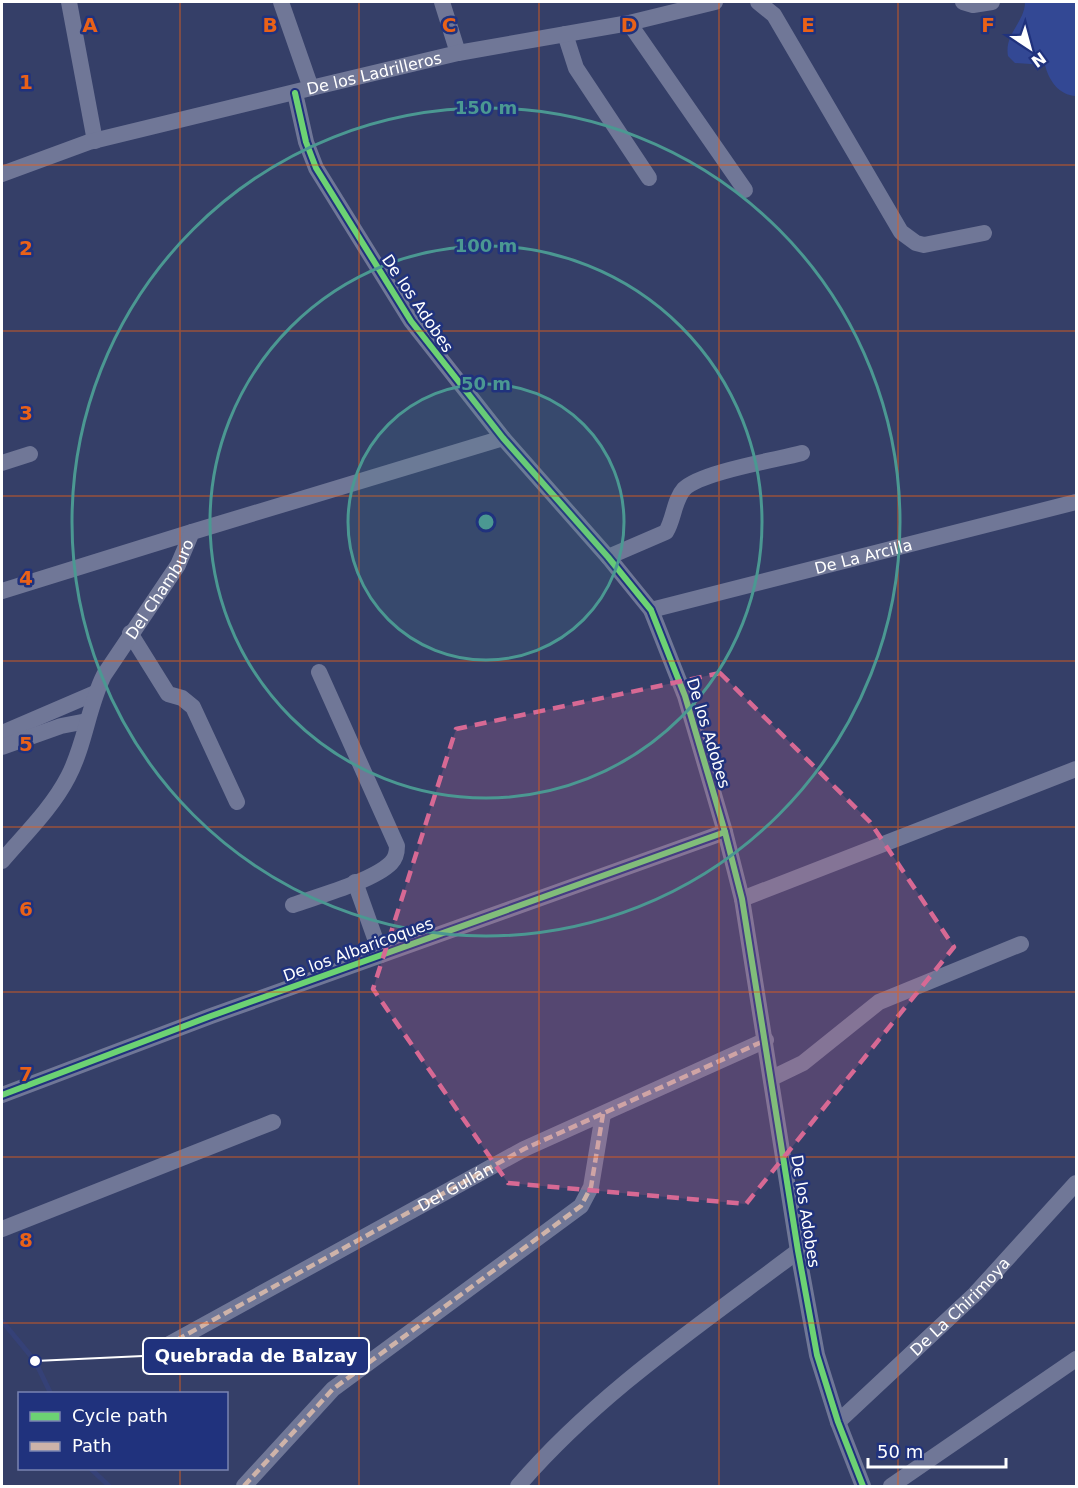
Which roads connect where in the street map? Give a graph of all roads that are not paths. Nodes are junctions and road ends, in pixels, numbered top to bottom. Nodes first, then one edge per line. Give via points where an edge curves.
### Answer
1 (69, 2) edge
2 (281, 2) edge
3 (442, 2) edge
4 (715, 2) edge
5 (758, 2) edge
6 (963, 2) edge
7 (992, 2) edge
8 (629, 24) junction
9 (565, 34) junction
10 (458, 53) junction
11 (303, 90) junction
12 (94, 141) junction
13 (2, 174) edge
14 (649, 178) dead end
15 (745, 190) dead end
16 (984, 232) dead end
17 (502, 438) junction
18 (802, 453) dead end
19 (30, 454) dead end
20 (2, 463) edge
21 (1077, 502) edge
22 (192, 532) junction
23 (609, 557) junction
24 (2, 591) edge
25 (651, 610) junction
26 (130, 633) junction
27 (319, 672) dead end
28 (95, 693) junction
29 (87, 721) junction
30 (2, 734) edge
31 (2, 747) edge
32 (1077, 769) edge
33 (237, 802) dead end
34 (725, 832) junction
35 (2, 861) edge
36 (355, 882) junction
37 (742, 899) junction
38 (293, 905) dead end
39 (1021, 944) dead end
40 (381, 955) junction
41 (766, 1040) junction
42 (772, 1078) junction
43 (2, 1095) edge
44 (603, 1114) junction
45 (273, 1122) dead end
46 (1077, 1183) edge
47 (2, 1229) edge
48 (798, 1251) junction
49 (153, 1353) dead end
50 (1077, 1359) edge
51 (838, 1422) junction
52 (244, 1486) edge
53 (518, 1486) edge
54 (864, 1486) edge
55 (891, 1486) edge

1 - 12 street
2 - 11 street, De los Adobes
3 - 10 street
4 - 8 street, De los Ladrilleros
5 - 16 street via 774,15 901,232 924,245
6 - 7 street
8 - 9 street, De los Ladrilleros
8 - 15 street
9 - 10 street, De los Ladrilleros
9 - 14 street via 576,68
10 - 11 street, De los Ladrilleros
11 - 12 street, De los Ladrilleros
11 - 17 street, De los Adobes via 306,142 316,168 411,321
12 - 13 street, De los Ladrilleros
17 - 22 street, Del Chamburo
17 - 23 street, De los Adobes
18 - 23 street via 696,481 679,496 666,532
19 - 20 street
21 - 25 street, De La Arcilla
22 - 24 street
22 - 26 street, Del Chamburo via 178,565
23 - 25 street, De los Adobes
25 - 34 street, De los Adobes via 685,696
26 - 28 street, Del Chamburo
26 - 33 street via 168,694 194,707
27 - 36 street via 397,846 392,862
28 - 29 street, Del Chamburo
28 - 30 street
29 - 31 street
29 - 35 street, Del Chamburo via 69,775 53,802
32 - 37 street
34 - 37 street, De los Adobes
34 - 40 street, De los Albaricoques
36 - 38 street
36 - 40 street
37 - 41 street, De los Adobes
39 - 42 street via 879,1002 803,1063
40 - 43 street, De los Albaricoques
41 - 42 street, De los Adobes
41 - 44 street, Del Gullán
42 - 48 street, De los Adobes
44 - 49 street, Del Gullán via 524,1149
44 - 52 street via 591,1187 581,1206 333,1389
45 - 47 street
46 - 51 street, De La Chirimoya via 975,1294
48 - 51 street, De los Adobes via 817,1355
48 - 53 street via 618,1386 551,1447
50 - 55 street
51 - 54 street, De los Adobes

